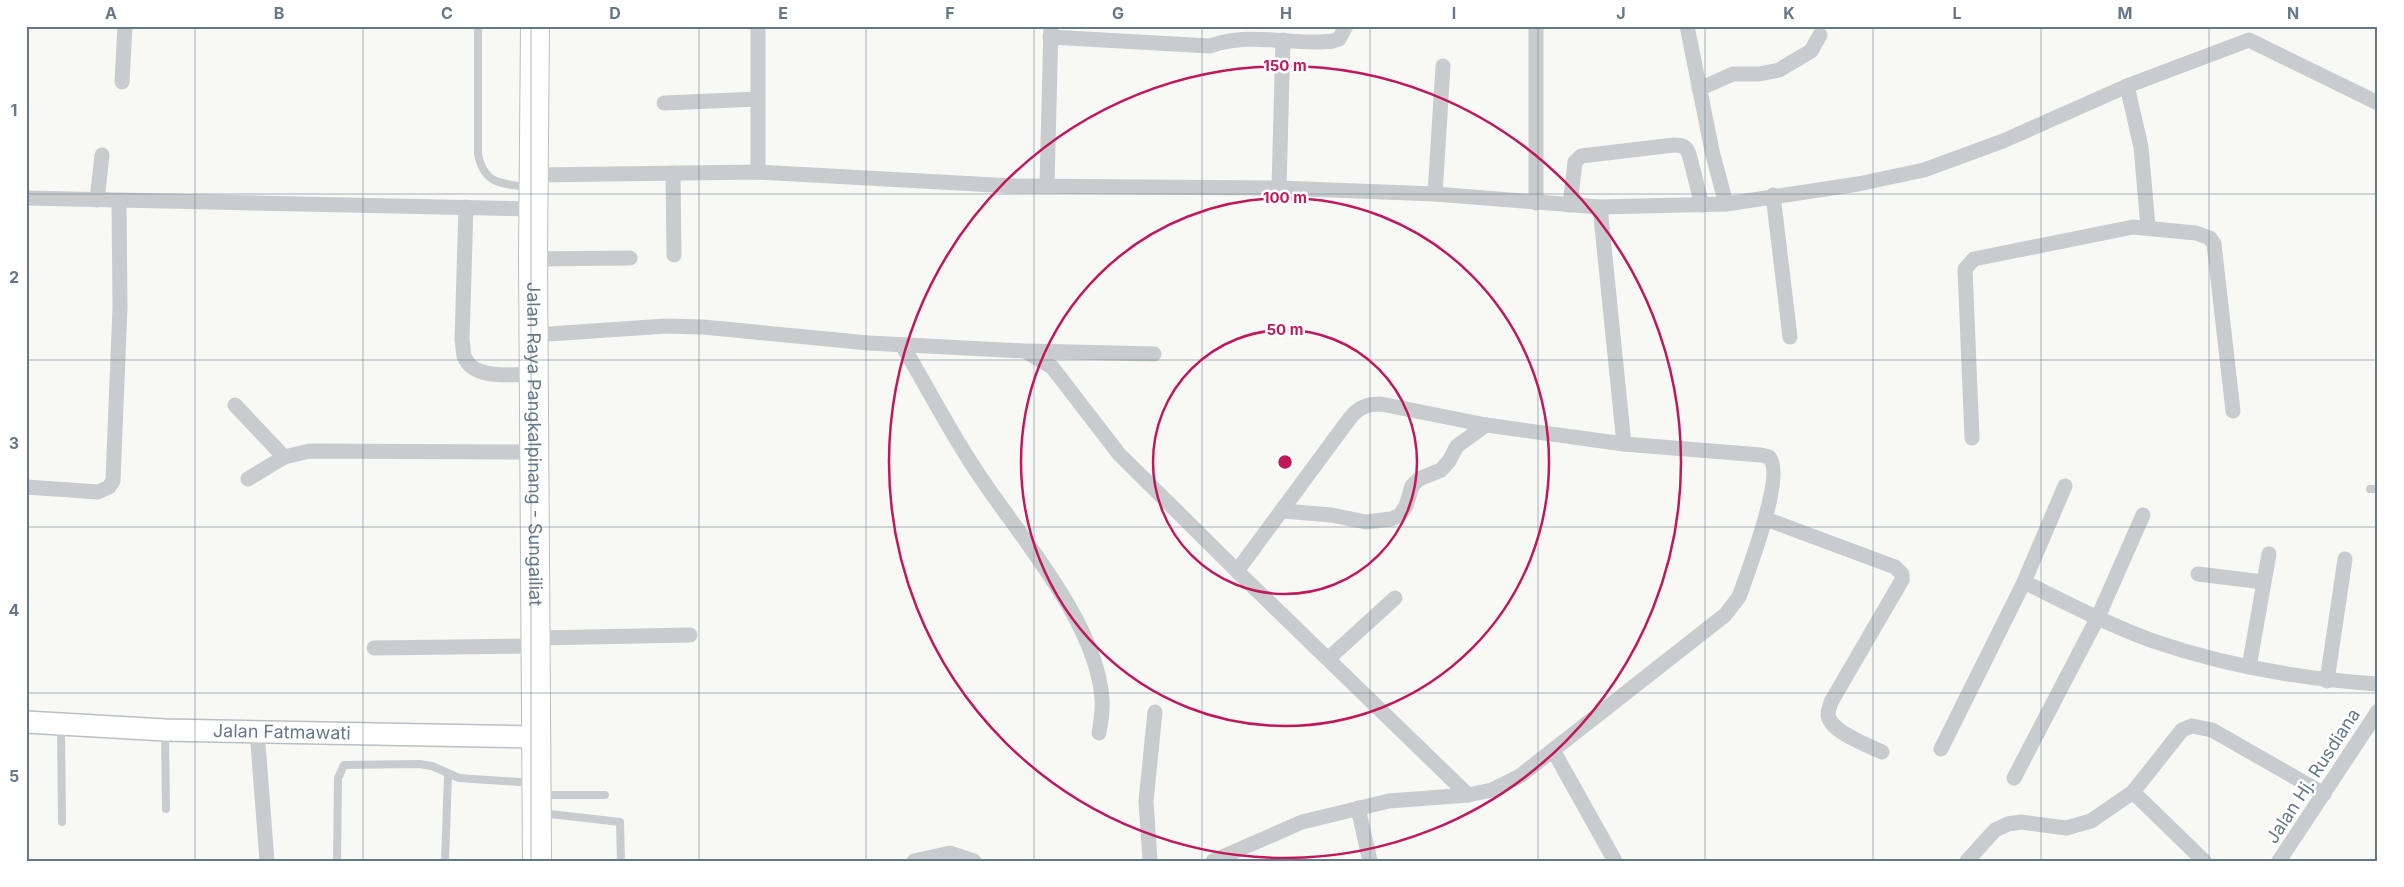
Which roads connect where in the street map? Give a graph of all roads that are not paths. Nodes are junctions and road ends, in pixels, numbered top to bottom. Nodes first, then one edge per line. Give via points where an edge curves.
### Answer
1 (125, 26) edge
2 (478, 26) edge
3 (535, 26) edge
4 (758, 26) edge
5 (1346, 26) edge
6 (1536, 26) edge
7 (1687, 26) edge
8 (1051, 32) edge
9 (2247, 33) edge
10 (1820, 35) dead end
11 (1283, 40) junction
12 (1443, 66) dead end
13 (122, 82) dead end
14 (2127, 86) junction
15 (1698, 89) junction
16 (758, 99) junction
17 (664, 103) dead end
18 (2378, 103) edge
19 (102, 155) dead end
20 (758, 172) junction
21 (673, 173) junction
22 (1047, 185) junction
23 (1279, 188) junction
24 (534, 190) junction
25 (1435, 194) junction
26 (1774, 195) junction
27 (26, 198) edge
28 (97, 200) junction
29 (119, 201) junction
30 (1536, 203) junction
31 (1726, 204) junction
32 (1570, 205) junction
33 (1702, 205) junction
34 (466, 207) junction
35 (1600, 207) junction
36 (2148, 227) junction
37 (674, 255) dead end
38 (630, 258) dead end
39 (533, 259) junction
40 (534, 335) junction
41 (1790, 337) dead end
42 (902, 344) junction
43 (1025, 351) junction
44 (1154, 354) dead end
45 (534, 374) junction
46 (235, 405) dead end
47 (2233, 411) dead end
48 (1486, 425) junction
49 (1972, 438) dead end
50 (1624, 444) junction
51 (535, 452) junction
52 (284, 457) junction
53 (248, 479) dead end
54 (2065, 486) dead end
55 (26, 487) edge
56 (1283, 510) junction
57 (2143, 515) dead end
58 (1766, 519) junction
59 (2269, 554) dead end
60 (2344, 559) dead end
61 (1237, 571) junction
62 (2198, 574) dead end
63 (2024, 582) junction
64 (2263, 582) junction
65 (1396, 598) dead end
66 (2098, 617) junction
67 (690, 635) dead end
68 (537, 642) junction
69 (374, 648) dead end
70 (1328, 659) junction
71 (2249, 667) junction
72 (2327, 680) junction
73 (2378, 684) edge
74 (2378, 711) edge
75 (1155, 712) dead end
76 (26, 722) edge
77 (61, 724) junction
78 (164, 730) junction
79 (257, 731) junction
80 (1100, 733) dead end
81 (538, 737) junction
82 (1941, 749) dead end
83 (1553, 750) junction
84 (1882, 752) dead end
85 (448, 775) junction
86 (2014, 778) dead end
87 (2133, 792) junction
88 (2324, 794) junction
89 (605, 795) dead end
90 (1468, 795) junction
91 (538, 797) junction
92 (1358, 808) junction
93 (166, 809) dead end
94 (62, 822) dead end
95 (267, 861) edge
96 (337, 861) edge
97 (445, 861) edge
98 (537, 861) edge
99 (621, 861) edge
100 (914, 861) edge
101 (974, 861) edge
102 (1150, 861) edge
103 (1213, 861) edge
104 (1370, 861) edge
105 (1615, 861) edge
106 (1968, 861) edge
107 (2204, 861) edge
108 (2279, 861) edge

1 - 13 street
2 - 24 lane via 480,167 490,179
3 - 24 highway, Jalan Raya Pangkalpinang - Sungailiat
4 - 16 street
5 - 11 street via 1339,39 1334,41
6 - 30 street
7 - 15 street
8 - 11 street via 1210,46 1233,40
8 - 22 street
9 - 14 street
9 - 18 street
10 - 15 street via 1811,51 1779,70 1734,74
11 - 23 street
12 - 25 street
14 - 26 street via 2003,141 1924,170 1858,184
14 - 36 street via 2140,147
15 - 31 street
16 - 17 street
16 - 20 street
19 - 28 street
20 - 21 street
20 - 22 street via 1013,186
21 - 24 street
21 - 37 street
22 - 23 street
23 - 25 street
24 - 34 street
24 - 39 highway, Jalan Raya Pangkalpinang - Sungailiat
25 - 30 street
26 - 31 street
26 - 41 street
27 - 28 street
28 - 29 street
29 - 34 street
29 - 55 street via 120,308 112,481 109,487 98,492
30 - 32 street
31 - 33 street
32 - 33 street via 1575,162 1581,156 1674,145 1686,148 1689,154
32 - 35 street
33 - 35 street
34 - 45 street via 464,356 478,371
35 - 50 street
36 - 47 street via 2204,235 2214,244
36 - 49 street via 2097,233 1974,259 1968,264 1965,269
38 - 39 street
39 - 40 highway, Jalan Raya Pangkalpinang - Sungailiat
40 - 42 street via 666,326
40 - 45 highway, Jalan Raya Pangkalpinang - Sungailiat
42 - 43 street
42 - 80 street via 968,458 1061,592 1082,630 1100,681
43 - 44 street
43 - 61 street via 1052,367 1119,454
45 - 51 highway, Jalan Raya Pangkalpinang - Sungailiat
46 - 52 street
48 - 50 street
48 - 56 street via 1458,446 1441,470 1419,479 1412,486 1400,515 1391,519 1366,522
48 - 56 street via 1381,404 1363,406 1350,418
50 - 58 street via 1769,457 1774,466
51 - 52 street via 310,452
51 - 68 highway, Jalan Raya Pangkalpinang - Sungailiat
52 - 53 street
54 - 63 street
56 - 61 street
57 - 66 street
58 - 83 street via 1739,597 1725,615
58 - 84 street via 1895,567 1902,574 1902,580 1831,702 1828,713 1836,729
59 - 64 street
60 - 72 street
61 - 70 street
62 - 64 street
63 - 66 street
63 - 82 street
64 - 71 street
65 - 70 street
66 - 71 street via 2153,640
66 - 86 street
67 - 68 street
68 - 69 street
68 - 81 highway, Jalan Raya Pangkalpinang - Sungailiat
70 - 90 street
71 - 72 street
72 - 73 street
74 - 88 street, Jalan Hj. Rusdiana
75 - 102 street via 1146,801
76 - 77 street, Jalan Fatmawati
77 - 78 street, Jalan Fatmawati
77 - 94 lane
78 - 79 street, Jalan Fatmawati
78 - 93 lane
79 - 81 street, Jalan Fatmawati
79 - 95 street
81 - 91 highway, Jalan Raya Pangkalpinang - Sungailiat
83 - 90 street via 1507,783
83 - 105 street
85 - 91 lane
85 - 96 lane via 432,766 419,764 344,765 338,778
85 - 97 lane
87 - 88 street via 2182,730 2192,726 2212,730
87 - 106 street via 2079,826 2008,824 1995,830
87 - 107 street
88 - 108 street, Jalan Hj. Rusdiana
89 - 91 lane
90 - 92 street via 1402,800
91 - 98 highway, Jalan Raya Pangkalpinang - Sungailiat
91 - 99 lane via 620,822
92 - 103 street via 1302,822
92 - 104 street
100 - 101 street via 950,853

